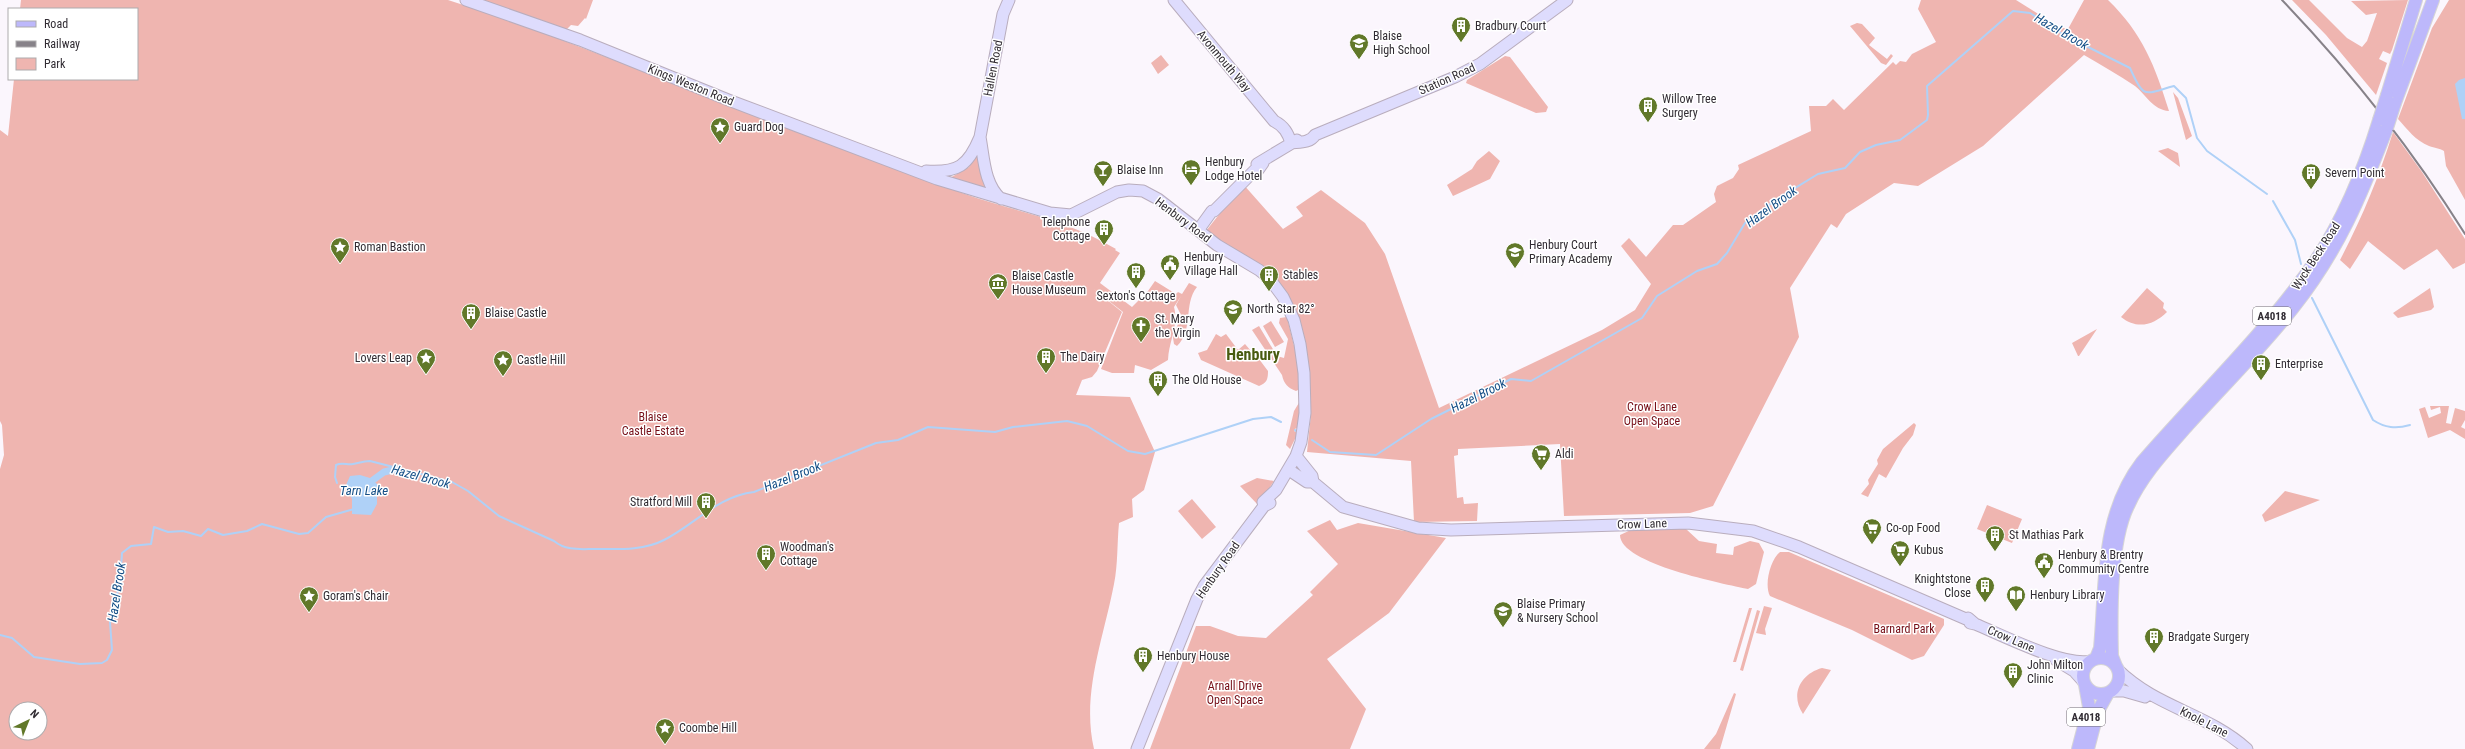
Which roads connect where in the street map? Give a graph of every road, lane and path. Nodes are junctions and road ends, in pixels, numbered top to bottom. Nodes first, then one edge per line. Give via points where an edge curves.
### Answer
1 (466, 0) edge
2 (1009, 0) edge
3 (1174, 0) edge
4 (1566, 0) edge
5 (2416, 0) edge
6 (2434, 0) edge
7 (2391, 99) junction
8 (2383, 124) junction
9 (980, 136) junction
10 (1291, 143) junction
11 (915, 170) junction
12 (1001, 199) junction
13 (1195, 227) junction
14 (1296, 456) junction
15 (1289, 470) junction
16 (1313, 482) junction
17 (2047, 654) junction
18 (2094, 660) junction
19 (2117, 668) junction
20 (2084, 683) junction
21 (2109, 692) junction
22 (2158, 700) junction
23 (1137, 749) edge
24 (2078, 749) edge
25 (2088, 749) edge
26 (2248, 749) edge

1 - 11 main road, Kings Weston Road via 580,40 731,101
2 - 9 main road, Hallen Road via 1003,14
3 - 10 main road, Avonmouth Way
4 - 10 main road, Station Road via 1480,64 1455,77 1315,135 1313,139
5 - 7 main road, Wyck Beck Road / A4018
6 - 7 main road, Wyck Beck Road / A4018
7 - 8 main road, Wyck Beck Road / A4018, bridge
8 - 18 main road, Wyck Beck Road / A4018 via 2345,209 2315,261 2284,303 2142,462 2126,486 2117,507 2107,549 2100,648
8 - 19 main road, Wyck Beck Road / A4018 via 2360,199 2324,267 2293,308 2158,459 2128,506 2117,549 2112,639 2112,656
9 - 11 main road, Hallen Road via 972,155 959,167 942,172
9 - 12 main road, Hallen Road via 986,174 991,187
10 - 13 main road, Station Road via 1259,166 1211,215
11 - 12 main road, Henbury Road
12 - 13 main road, Henbury Road via 1050,213 1071,215 1117,192 1137,190 1158,199
13 - 14 main road, Henbury Road via 1217,245 1269,278 1290,308 1300,344 1304,373 1305,413 1301,442
14 - 15 main road, Henbury Road
14 - 16 main road, Crow Lane via 1312,476
15 - 16 main road, Crow Lane via 1307,482
15 - 23 main road, Henbury Road via 1271,496 1263,502 1264,506 1204,586
16 - 17 main road, Crow Lane via 1343,507 1418,528 1451,530 1688,523 1754,531 1799,547
17 - 18 main road, Crow Lane via 2079,662
17 - 20 main road, Crow Lane via 2074,671
18 - 19 main road via 2104,658
18 - 20 main road, A4018 via 2084,670
19 - 21 main road, A4018 via 2119,680
19 - 22 main road, Knole Lane via 2140,690
20 - 21 main road, A4018 via 2098,694
20 - 24 main road, A4018 via 2089,707
21 - 22 main road, Knole Lane via 2124,691
21 - 25 main road, A4018 via 2098,711
22 - 26 main road, Knole Lane via 2219,728

